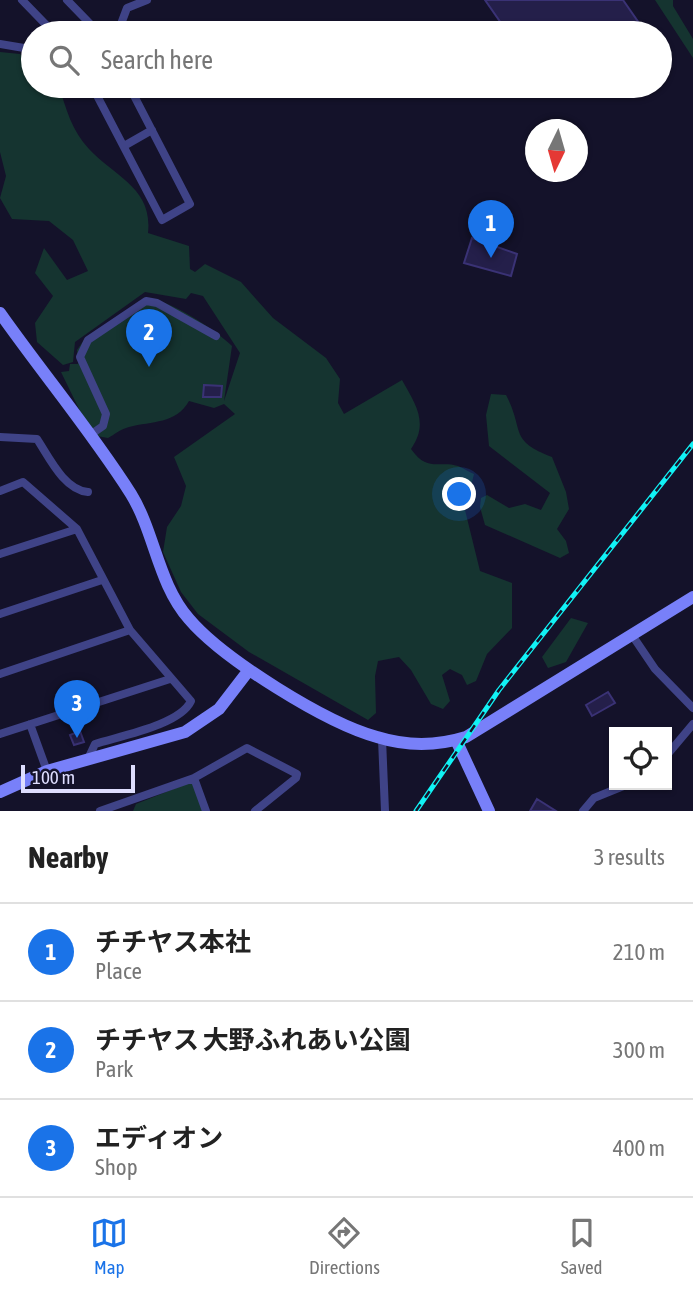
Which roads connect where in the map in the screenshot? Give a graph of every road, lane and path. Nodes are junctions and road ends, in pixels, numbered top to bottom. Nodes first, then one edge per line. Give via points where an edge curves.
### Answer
1 (22, 0) edge
2 (67, 0) edge
3 (147, 0) edge
4 (125, 4) edge
5 (42, 21) edge
6 (87, 21) edge
7 (0, 44) edge
8 (21, 48) edge
9 (98, 98) edge
10 (135, 98) edge
11 (152, 130) junction
12 (124, 146) junction
13 (1, 316) edge
14 (216, 336) dead end
15 (90, 436) junction
16 (0, 437) edge
17 (0, 491) edge
18 (88, 492) dead end
19 (77, 529) junction
20 (0, 554) edge
21 (102, 580) junction
22 (693, 597) edge
23 (0, 614) edge
24 (130, 630) junction
25 (632, 635) junction
26 (249, 670) junction
27 (0, 674) edge
28 (170, 678) junction
29 (693, 708) edge
30 (30, 724) junction
31 (693, 724) edge
32 (0, 734) edge
33 (382, 739) junction
34 (456, 740) junction
35 (672, 749) edge
36 (88, 759) junction
37 (47, 771) junction
38 (194, 778) junction
39 (614, 790) edge
40 (0, 792) edge
41 (128, 807) edge
42 (100, 811) edge
43 (206, 811) edge
44 (255, 811) edge
45 (385, 811) edge
46 (489, 811) edge
47 (583, 811) edge

1 - 5 street
2 - 6 street
3 - 4 street
7 - 8 street
9 - 12 street
10 - 11 street
11 - 12 street
11 - 12 street via 190,204 162,220
13 - 15 street
14 - 15 street via 146,301 88,340 80,357 106,414 103,426
15 - 26 street via 131,496 178,605 204,636
16 - 18 street via 37,439 70,484
17 - 19 street via 23,482
19 - 20 street
19 - 21 street
21 - 23 street
21 - 24 street
22 - 25 street
24 - 27 street
24 - 28 street
25 - 29 street via 655,669
25 - 34 street via 485,727
26 - 33 street via 353,729
26 - 36 street via 219,709 197,726
28 - 30 street
28 - 36 street via 191,701 188,707 163,723 95,744
30 - 32 street
30 - 37 street
31 - 35 street
33 - 34 street via 424,744
33 - 45 street
34 - 46 street
36 - 37 street
37 - 40 street
38 - 41 street
38 - 43 street
38 - 44 street via 247,748 297,774
39 - 47 street via 594,798
41 - 42 street

